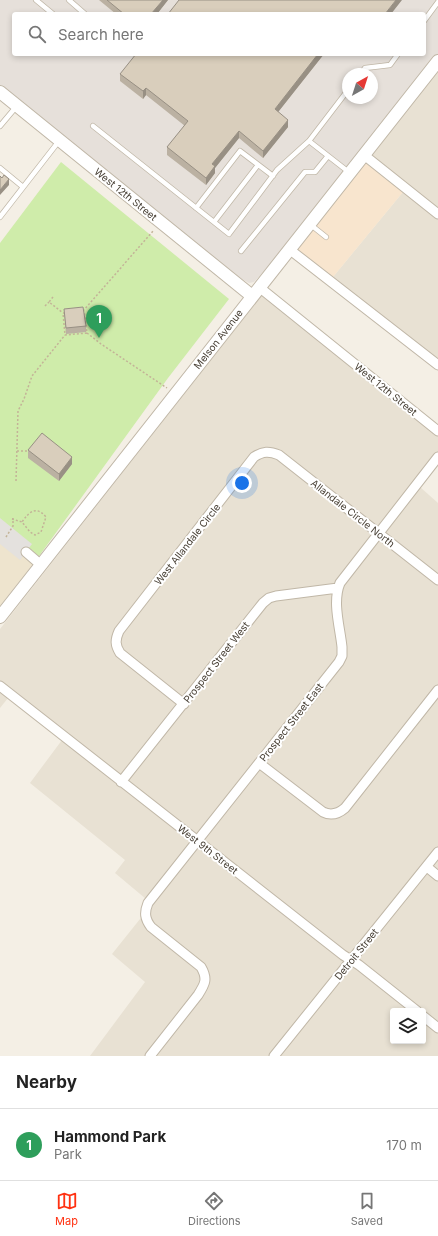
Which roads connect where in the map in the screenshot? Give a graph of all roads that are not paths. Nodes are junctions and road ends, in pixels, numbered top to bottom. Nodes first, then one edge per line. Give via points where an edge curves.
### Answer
1 (36, 0) edge
2 (69, 0) edge
3 (438, 2) edge
4 (51, 12) edge
5 (83, 12) edge
6 (426, 18) edge
7 (396, 56) edge
8 (438, 62) edge
9 (365, 68) edge
10 (0, 92) edge
11 (342, 98) edge
12 (17, 105) junction
13 (0, 126) edge
14 (93, 126) dead end
15 (60, 140) junction
16 (309, 141) junction
17 (364, 155) junction
18 (328, 156) junction
19 (258, 165) junction
20 (0, 168) edge
21 (350, 173) junction
22 (273, 176) junction
23 (23, 187) junction
24 (196, 208) junction
25 (438, 214) edge
26 (0, 217) edge
27 (214, 222) junction
28 (309, 224) junction
29 (326, 237) dead end
30 (289, 249) junction
31 (241, 251) dead end
32 (256, 292) junction
33 (438, 365) edge
34 (438, 431) edge
35 (266, 451) joint
36 (438, 457) edge
37 (378, 533) junction
38 (26, 552) dead end
39 (41, 565) junction
40 (438, 580) edge
41 (338, 588) junction
42 (0, 617) edge
43 (0, 686) edge
44 (438, 690) edge
45 (184, 704) junction
46 (259, 762) junction
47 (121, 782) junction
48 (198, 841) junction
49 (438, 852) edge
50 (427, 866) junction
51 (438, 876) edge
52 (352, 960) junction
53 (413, 1008) edge
54 (426, 1018) edge
55 (438, 1028) edge
56 (277, 1053) edge
57 (150, 1056) edge
58 (287, 1056) edge

1 - 4 lane
2 - 5 lane
3 - 6 lane
7 - 9 lane via 390,64
8 - 17 street, Melson Avenue
10 - 12 street, West 12th Street
11 - 16 lane
12 - 13 lane
12 - 15 street, West 12th Street
14 - 24 lane
15 - 23 lane
15 - 32 street, West 12th Street
16 - 18 lane
16 - 22 lane
17 - 21 street, Melson Avenue
17 - 25 street
18 - 21 lane
18 - 31 lane via 315,172 305,172
19 - 22 lane
19 - 24 lane via 240,151
19 - 27 lane
20 - 23 lane
21 - 28 street, Melson Avenue
22 - 27 lane via 229,234
23 - 26 lane
24 - 27 lane
28 - 29 lane
28 - 30 street, Melson Avenue
30 - 32 street, Melson Avenue
30 - 33 street
32 - 34 street, West 12th Street
32 - 39 street, Melson Avenue
35 - 37 street, Allandale Circle North via 279,455
35 - 45 street, West Allandale Circle via 254,457 118,631 116,648 120,654
36 - 37 street
37 - 40 street, Allandale Circle North
37 - 41 street
38 - 39 street
39 - 42 street, Melson Avenue
41 - 45 street, Prospect Street West via 276,596 262,603
41 - 46 street, Prospect Street East via 337,607 342,656
43 - 47 street, West 9th Street
44 - 46 street via 340,812 322,812
45 - 47 street, Prospect Street West
46 - 48 street, Prospect Street East
47 - 48 street, West 9th Street
48 - 52 street, West 9th Street
48 - 57 street, Prospect Street East via 148,903 145,916 151,927 201,967 205,985
49 - 50 street, Detroit Street
50 - 51 street
50 - 52 street, Detroit Street
52 - 53 street, West 9th Street
52 - 56 street, Detroit Street
54 - 55 street
56 - 58 street

